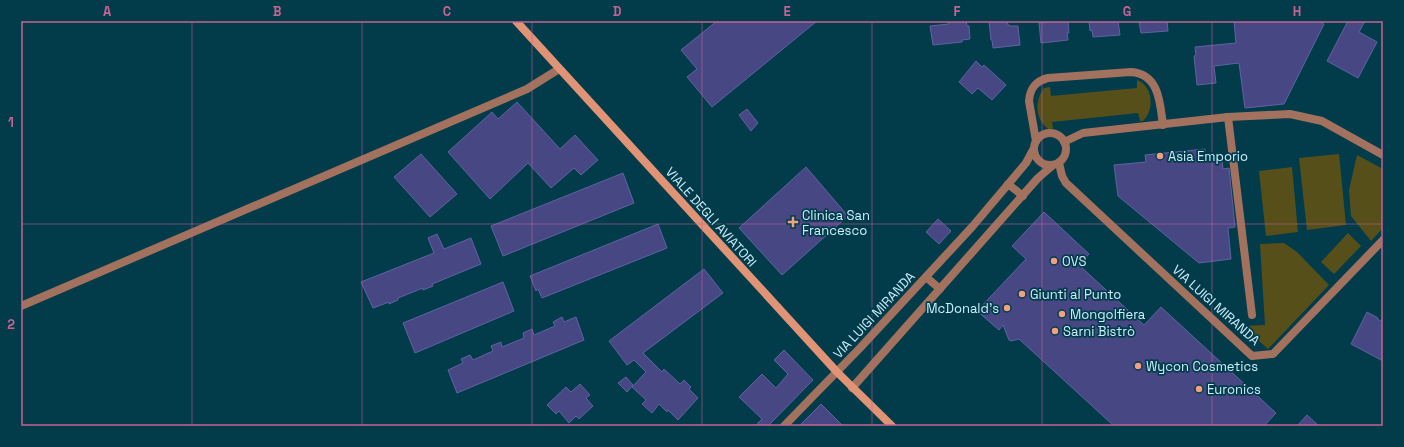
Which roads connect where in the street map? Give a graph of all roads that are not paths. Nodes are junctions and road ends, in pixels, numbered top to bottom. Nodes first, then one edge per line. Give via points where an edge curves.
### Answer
1 (516, 21) edge
2 (560, 68) junction
3 (1228, 117) junction
4 (1163, 125) junction
5 (1036, 141) junction
6 (1064, 142) junction
7 (1033, 150) junction
8 (1383, 155) edge
9 (1055, 164) junction
10 (1008, 184) junction
11 (1023, 196) junction
12 (1383, 240) edge
13 (926, 277) junction
14 (940, 289) junction
15 (21, 306) edge
16 (1252, 315) dead end
17 (837, 372) junction
18 (852, 388) junction
19 (784, 426) edge
20 (892, 426) edge

1 - 2 main road, VIALE DEGLI AVIATORI
2 - 15 street via 527,89
2 - 17 main road, VIALE DEGLI AVIATORI
3 - 4 street
3 - 8 street via 1290,114 1322,121
3 - 16 street, VIA LUIGI MIRANDA
4 - 5 street via 1157,89 1139,72 1048,78 1039,80 1034,86 1029,101
4 - 6 street via 1083,133
5 - 6 street via 1041,136 1051,133
5 - 7 street
6 - 9 street via 1065,156
7 - 9 street via 1037,160 1042,164
7 - 10 street, VIA LUIGI MIRANDA via 1026,163
9 - 11 street via 1044,172
9 - 12 street, VIA LUIGI MIRANDA via 1066,183 1252,356 1273,354
10 - 11 street
10 - 13 street, VIA LUIGI MIRANDA
11 - 14 street
13 - 14 street
13 - 17 street, VIA LUIGI MIRANDA
14 - 18 street
17 - 18 main road, VIALE DEGLI AVIATORI
17 - 19 street, VIA LUIGI MIRANDA
18 - 20 main road, VIALE DEGLI AVIATORI

